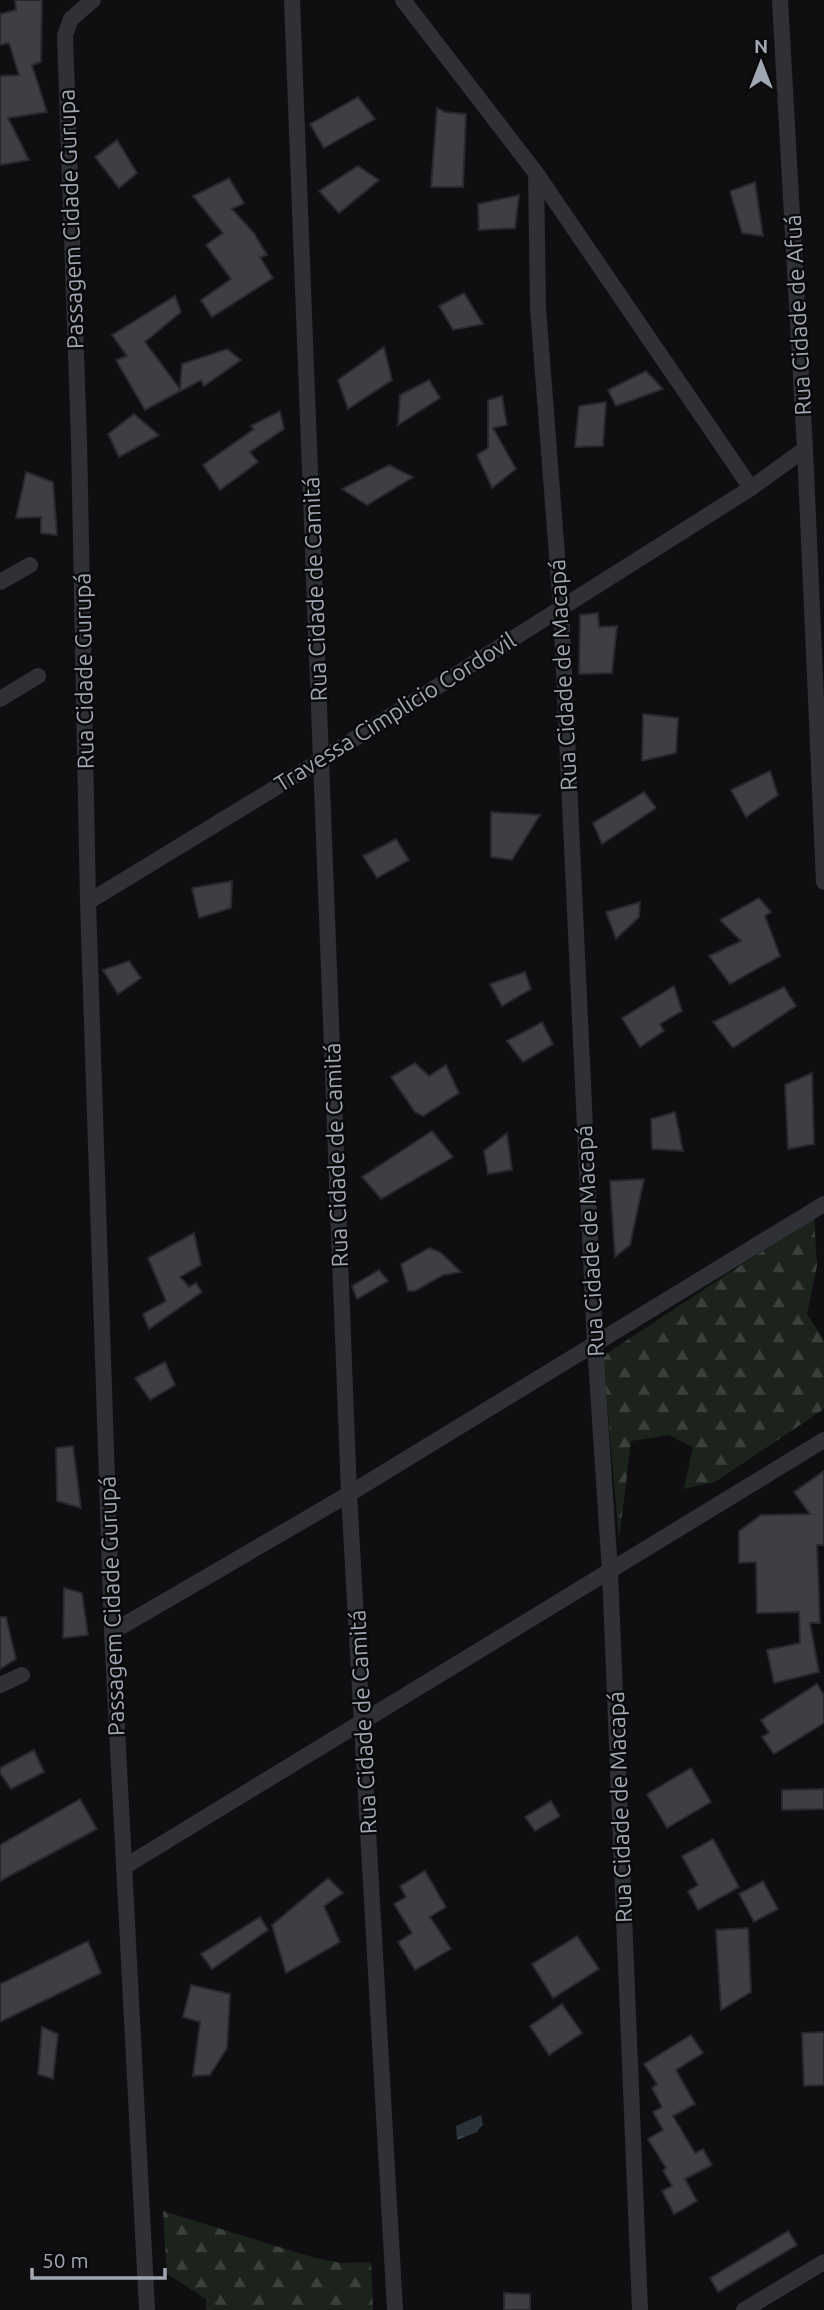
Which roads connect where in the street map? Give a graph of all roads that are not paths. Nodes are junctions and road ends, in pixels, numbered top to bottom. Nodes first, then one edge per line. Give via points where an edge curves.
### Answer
1 (292, 0) edge
2 (403, 0) edge
3 (780, 0) edge
4 (88, 3) edge
5 (536, 173) junction
6 (79, 440) joint
7 (805, 449) junction
8 (751, 488) junction
9 (30, 565) dead end
10 (0, 582) edge
11 (561, 608) junction
12 (38, 676) dead end
13 (0, 699) edge
14 (321, 760) junction
15 (824, 882) edge
16 (88, 902) junction
17 (824, 1204) edge
18 (595, 1344) junction
19 (824, 1440) edge
20 (349, 1494) junction
21 (610, 1572) junction
22 (112, 1632) junction
23 (22, 1675) dead end
24 (0, 1685) edge
25 (363, 1718) junction
26 (124, 1867) junction
27 (824, 2262) edge
28 (147, 2310) edge
29 (395, 2310) edge
30 (640, 2310) edge
31 (744, 2310) edge

1 - 14 street, Rua Cidade de Camitá
2 - 5 street
3 - 7 street, Rua Cidade de Afuá
4 - 6 street, Passagem Cidade Gurupa via 71,19 65,35
5 - 8 street
5 - 11 street, Rua Cidade de Macapá via 538,308
6 - 16 street, Rua Cidade Gurupá
7 - 8 street, Travessa Cimplicio Cordovil
7 - 15 street, Rua Cidade de Afuá
8 - 11 street, Travessa Cimplicio Cordovil
9 - 10 street
11 - 14 street, Travessa Cimplicio Cordovil
11 - 18 street, Rua Cidade de Macapá
12 - 13 street
14 - 16 street, Travessa Cimplicio Cordovil
14 - 20 street, Rua Cidade de Camitá
16 - 22 street, Passagem Cidade Gurupá
17 - 18 street
18 - 20 street
18 - 21 street, Rua Cidade de Macapá
19 - 21 street
20 - 22 street
20 - 25 street, Rua Cidade de Camitá
21 - 25 street
21 - 30 street, Rua Cidade de Macapá
22 - 26 street, Passagem Cidade Gurupá
23 - 24 street
25 - 26 street
25 - 29 street, Rua Cidade de Camitá
26 - 28 street, Passagem Cidade Gurupá
27 - 31 street

